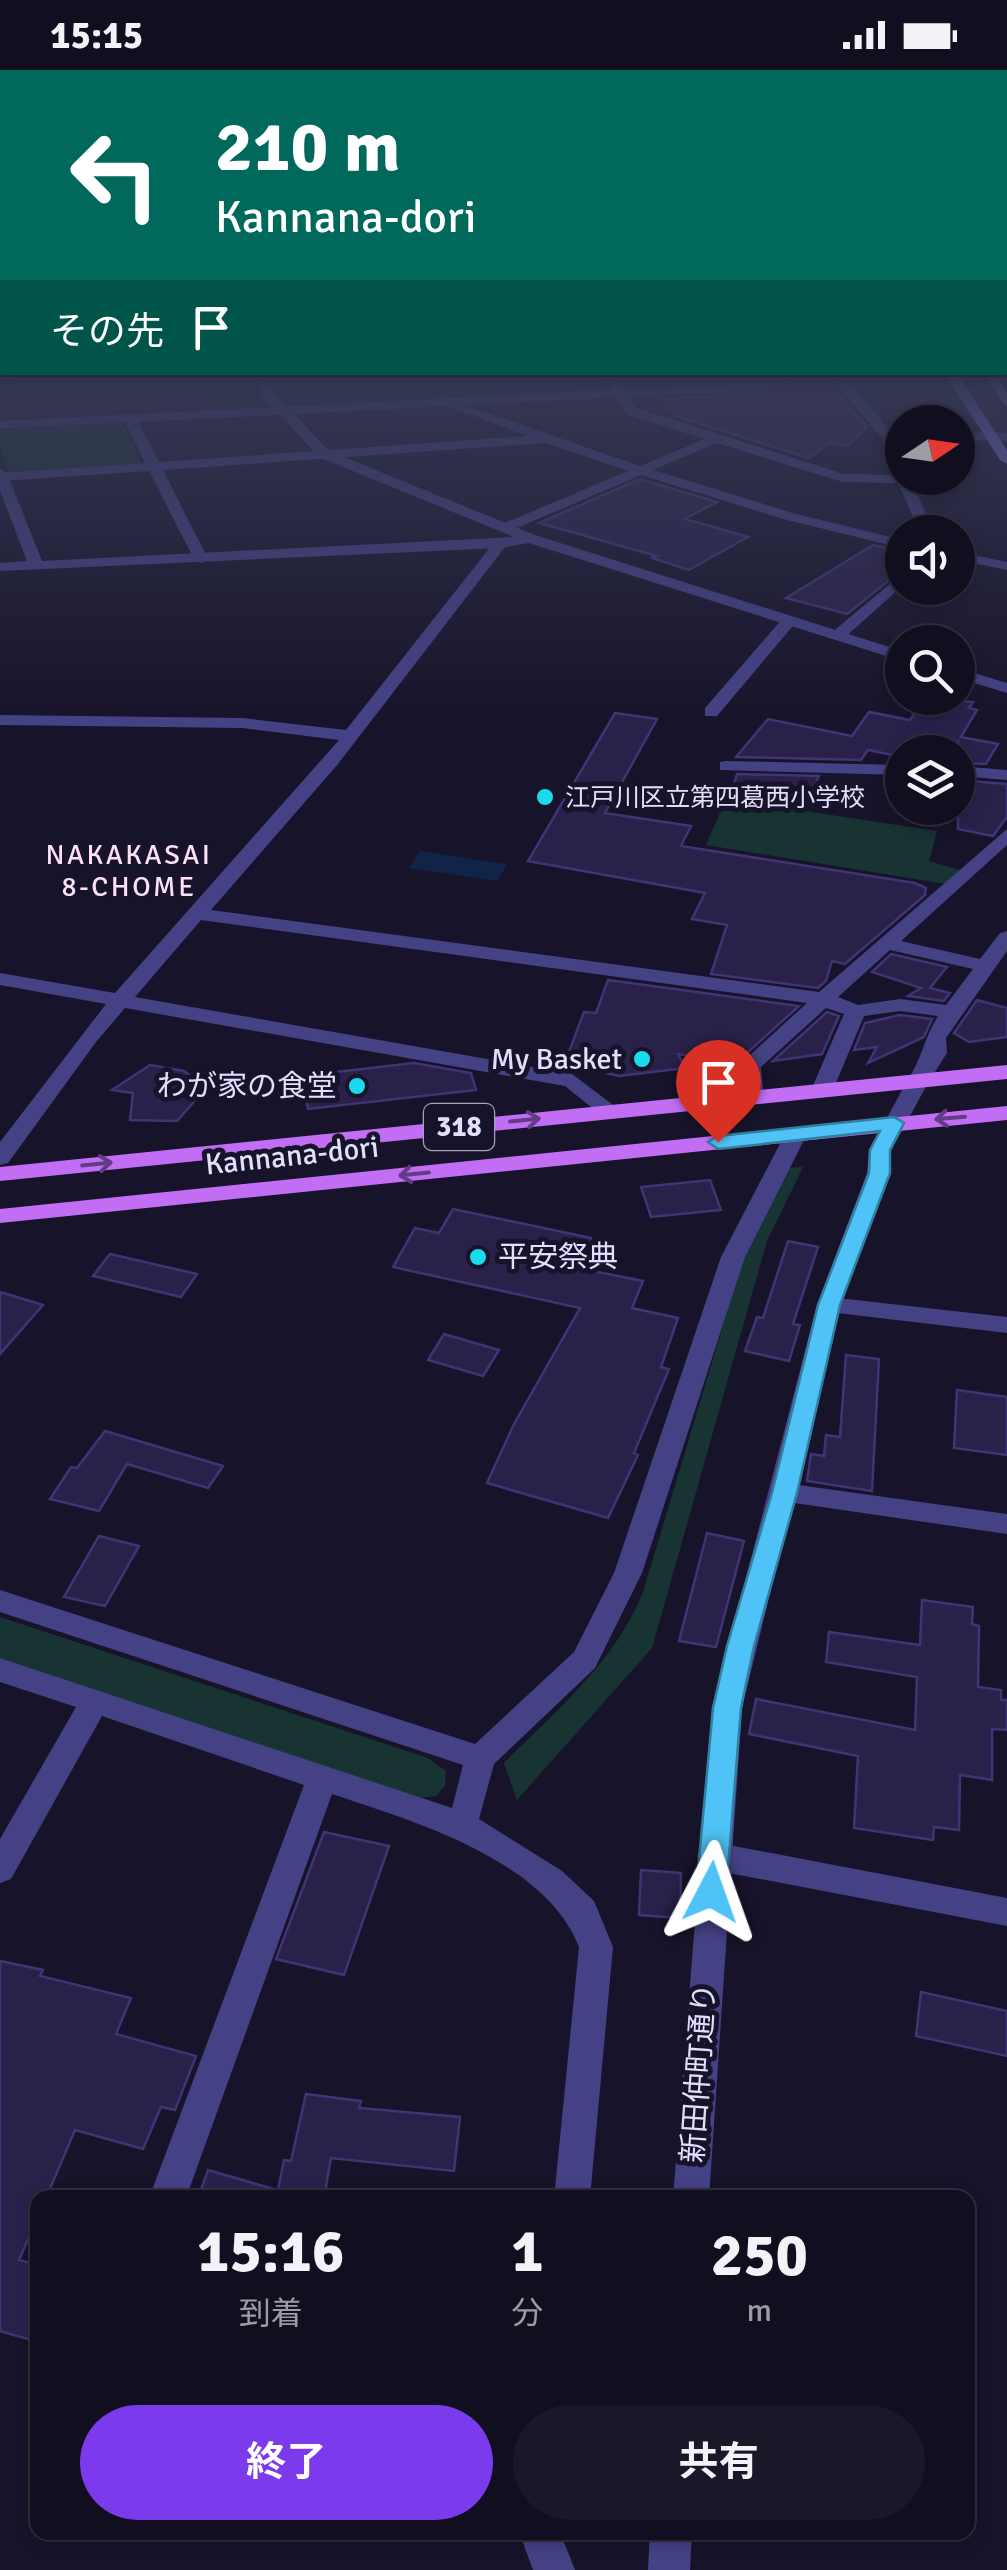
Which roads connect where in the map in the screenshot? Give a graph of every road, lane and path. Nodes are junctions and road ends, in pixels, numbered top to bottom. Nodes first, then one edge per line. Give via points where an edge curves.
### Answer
1 (4, 487) edge
2 (165, 487) edge
3 (395, 487) edge
4 (605, 487) edge
5 (690, 487) edge
6 (502, 536) junction
7 (885, 540) edge
8 (201, 558) junction
9 (975, 559) edge
10 (36, 565) junction
11 (0, 566) edge
12 (1007, 566) edge
13 (885, 594) edge
14 (789, 622) junction
15 (836, 636) junction
16 (885, 651) edge
17 (975, 678) edge
18 (1007, 688) edge
19 (711, 712) dead end
20 (0, 720) edge
21 (351, 736) junction
22 (726, 766) dead end
23 (885, 770) edge
24 (975, 772) edge
25 (1007, 775) edge
26 (1007, 835) edge
27 (199, 914) junction
28 (1007, 936) edge
29 (889, 944) junction
30 (985, 966) junction
31 (0, 979) edge
32 (822, 998) junction
33 (121, 1000) junction
34 (856, 1011) junction
35 (951, 1012) junction
36 (1007, 1072) edge
37 (918, 1081) junction
38 (822, 1090) junction
39 (753, 1097) junction
40 (610, 1112) junction
41 (1007, 1112) edge
42 (894, 1123) junction
43 (796, 1134) junction
44 (0, 1158) edge
45 (0, 1174) edge
46 (0, 1216) edge
47 (829, 1305) junction
48 (1007, 1325) edge
49 (784, 1493) junction
50 (1007, 1524) edge
51 (0, 1601) edge
52 (0, 1670) edge
53 (95, 1701) junction
54 (480, 1758) junction
55 (323, 1776) junction
56 (460, 1824) junction
57 (713, 1856) junction
58 (0, 1870) edge
59 (1007, 1912) edge
60 (170, 2190) edge
61 (573, 2190) edge
62 (692, 2190) edge
63 (542, 2540) edge
64 (671, 2540) edge
65 (554, 2570) edge
66 (669, 2570) edge

1 - 10 street
2 - 8 street
3 - 6 street
4 - 6 street
5 - 7 street
6 - 8 street
6 - 14 street via 530,538
6 - 21 street
8 - 10 street
9 - 12 street
10 - 11 street
13 - 15 street
14 - 15 street
14 - 19 street
15 - 16 street
17 - 18 street
20 - 21 street via 242,723
21 - 27 street
22 - 23 street
24 - 25 street
26 - 29 street
27 - 32 street
27 - 33 street
28 - 30 street, 新田仲町通り
29 - 30 street
29 - 32 street
30 - 35 street, 新田仲町通り
31 - 33 street
32 - 34 street
32 - 39 street via 751,1064
33 - 40 street via 572,1081
33 - 44 street
34 - 35 street via 900,1005
34 - 38 street
35 - 37 street, 新田仲町通り
36 - 37 main road, Kannana-dori / 318
37 - 38 main road, Kannana-dori / 318
37 - 42 street, 新田仲町通り
38 - 39 main road, Kannana-dori / 318
39 - 40 main road, Kannana-dori / 318
45 -> 40 main road, Kannana-dori / 318
41 -> 42 main road, Kannana-dori / 318
42 - 43 main road, Kannana-dori / 318
42 - 47 street, 新田仲町通り
43 -> 46 main road, Kannana-dori / 318
43 - 54 street via 733,1257 628,1573 585,1660
47 - 48 street
47 - 49 street, 新田仲町通り
49 - 50 street
49 - 57 street, 新田仲町通り via 727,1708
51 - 54 street
52 - 53 street
53 - 55 street
53 - 58 street
54 - 56 street
55 - 56 street
55 - 60 street
56 - 61 street via 551,1881 582,1910 596,1946
57 - 59 street
57 - 62 street, 新田仲町通り
63 - 65 street
64 - 66 street

